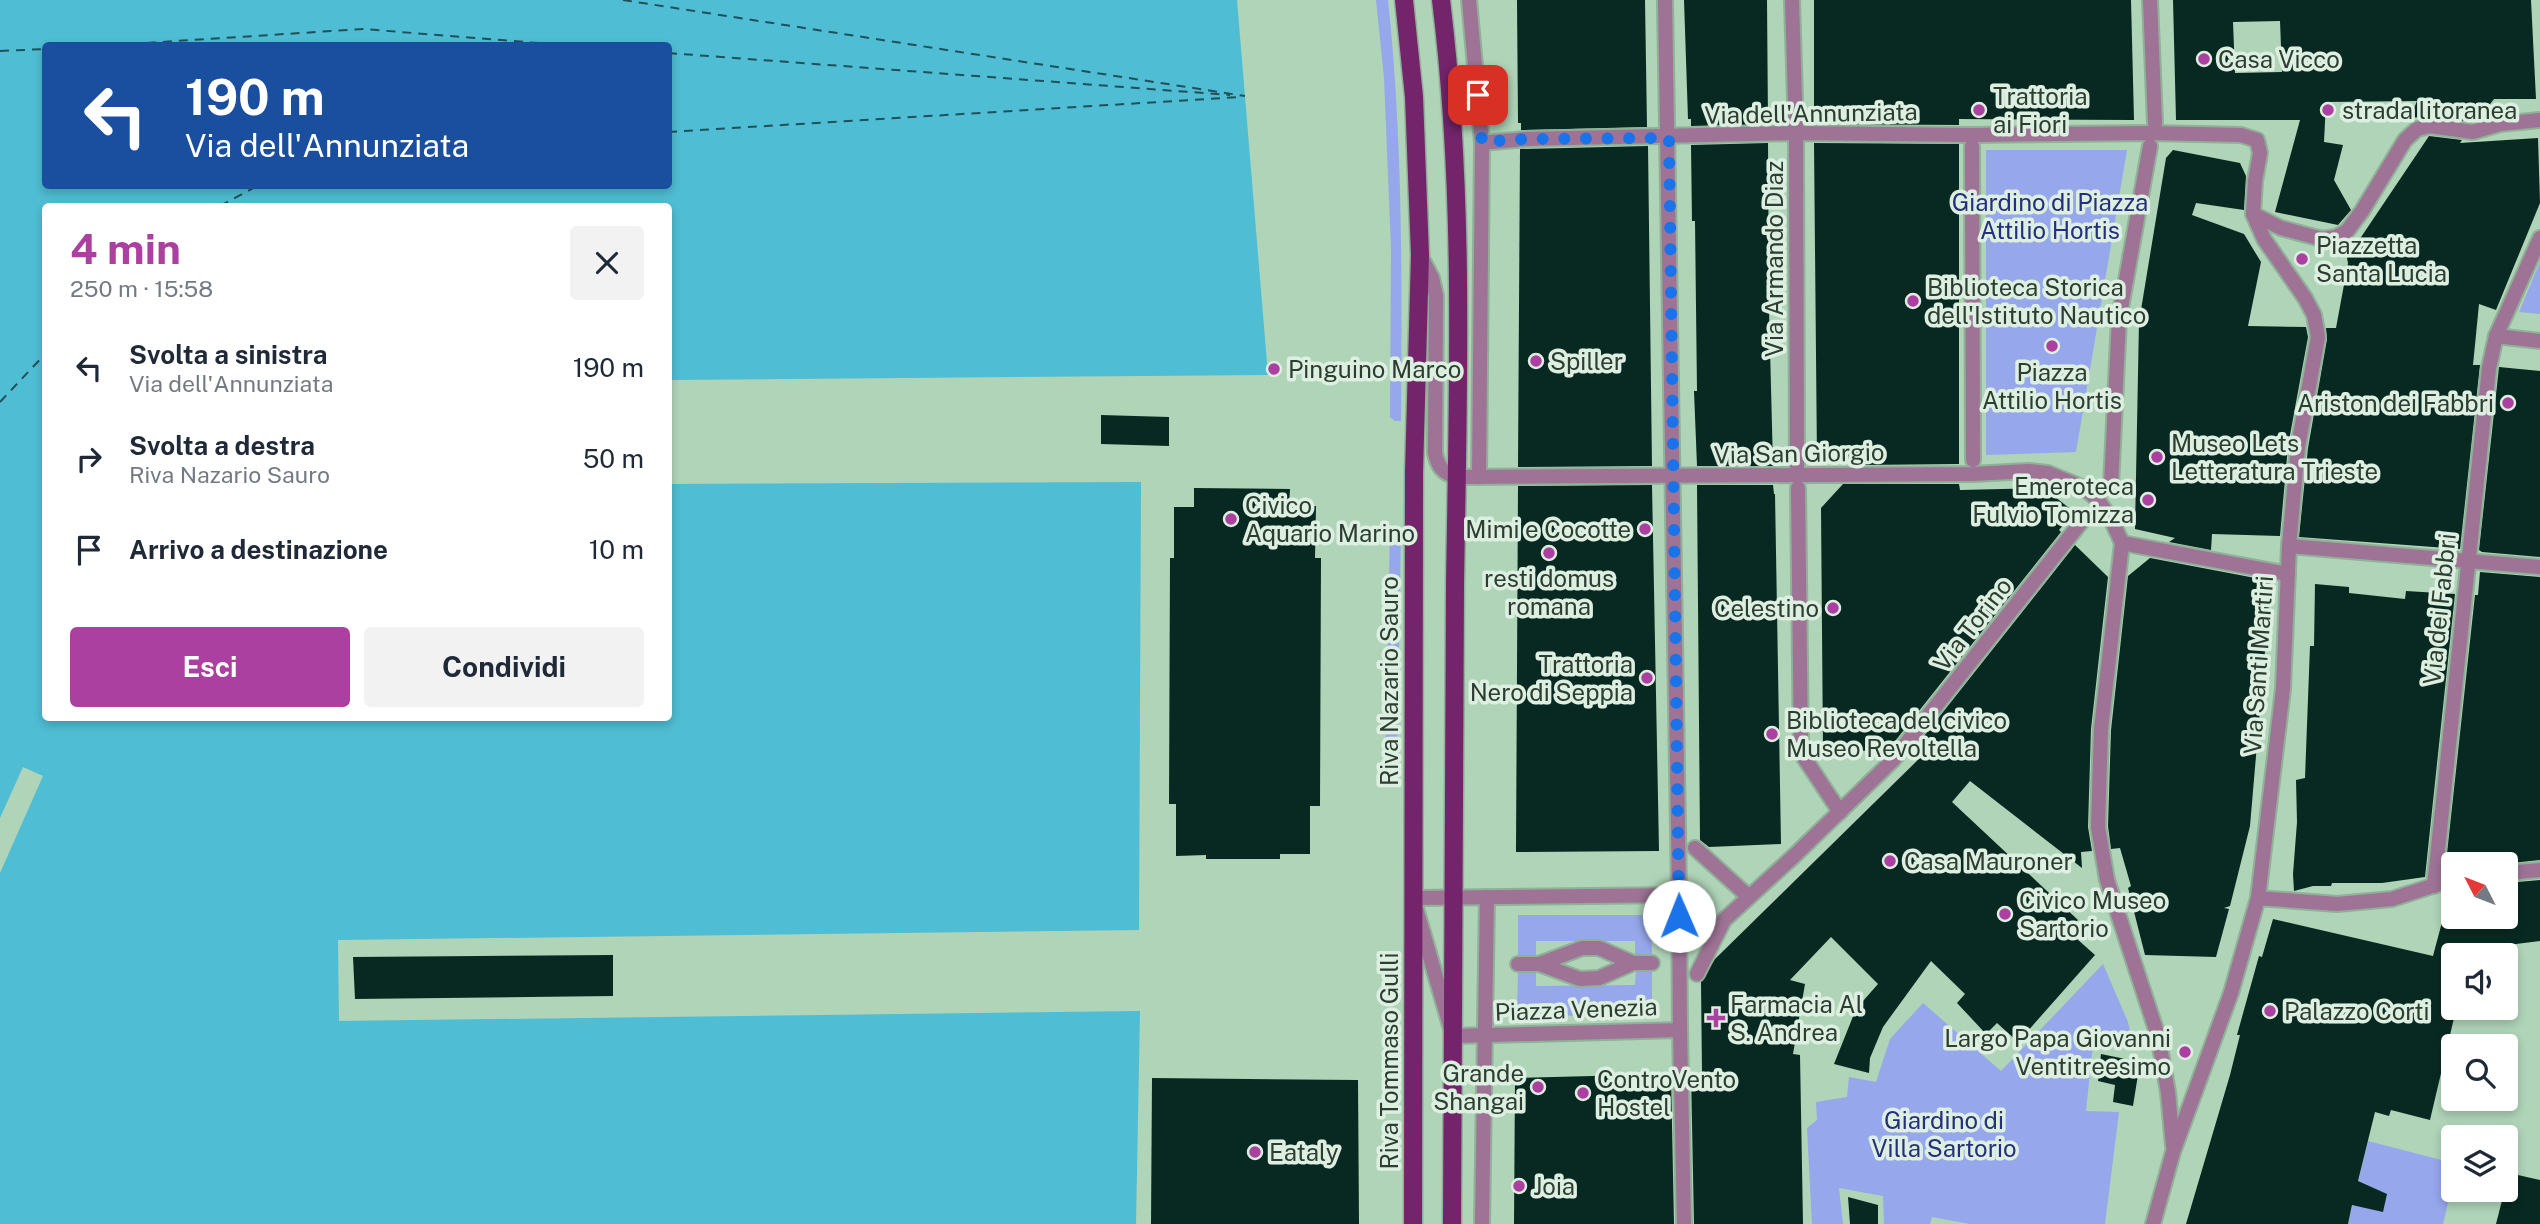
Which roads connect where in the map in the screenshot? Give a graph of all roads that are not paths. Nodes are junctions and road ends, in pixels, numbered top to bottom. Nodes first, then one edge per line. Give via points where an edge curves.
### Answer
1 (1404, 0) edge
2 (1441, 0) edge
3 (1469, 0) edge
4 (1665, 0) edge
5 (1792, 0) edge
6 (2150, 0) edge
7 (2540, 120) edge
8 (1796, 133) junction
9 (2152, 134) junction
10 (1669, 138) junction
11 (1972, 140) junction
12 (1482, 142) junction
13 (2253, 214) junction
14 (2540, 238) edge
15 (1420, 255) junction
16 (2496, 337) junction
17 (2540, 341) edge
18 (1973, 467) junction
19 (1456, 477) junction
20 (1479, 477) junction
21 (1673, 477) junction
22 (1798, 482) junction
23 (2108, 488) dead end
24 (2086, 516) dead end
25 (2122, 543) junction
26 (2288, 546) junction
27 (2467, 562) junction
28 (2540, 567) edge
29 (2288, 574) junction
30 (1840, 811) junction
31 (1695, 848) dead end
32 (2540, 870) edge
33 (2518, 872) edge
34 (2441, 884) edge
35 (2434, 886) junction
36 (1679, 895) junction
37 (1452, 897) junction
38 (1487, 897) junction
39 (1749, 897) junction
40 (1413, 898) junction
41 (2258, 898) junction
42 (1724, 920) junction
43 (1697, 956) dead end
44 (1633, 963) junction
45 (1652, 963) dead end
46 (1518, 964) dead end
47 (1539, 964) junction
48 (1697, 974) dead end
49 (1680, 1030) junction
50 (1454, 1036) junction
51 (1483, 1036) junction
52 (2173, 1152) junction
53 (1413, 1224) edge
54 (1452, 1224) edge
55 (1482, 1224) edge
56 (1684, 1224) edge
57 (2153, 1224) edge

1 - 15 main road, Riva Nazario Sauro via 1414,97
2 - 19 main road via 1456,171
3 - 12 street
4 - 10 street, Piazza Venezia
5 - 8 street, Via Armando Diaz
6 - 9 street
7 - 13 street via 2473,132 2430,126 2417,129 2362,211 2347,231 2336,237 2322,239 2281,228
8 - 10 street, Via dell'Annunziata
8 - 11 street, Via dell'Annunziata
8 - 22 street, Via Armando Diaz
9 - 11 street
9 - 13 street via 2241,135 2257,140 2260,153
9 - 23 street via 2119,319
10 - 12 street, Via dell'Annunziata
10 - 21 street, Piazza Venezia
11 - 18 street
12 - 20 street
13 - 26 street, Via Santi Martiri via 2264,239 2314,315 2318,337 2298,447
14 - 16 street, Via dei Fabbri
15 - 19 street, Riva Nazario Sauro via 1436,296 1435,453 1438,466
15 - 40 main road, Riva Nazario Sauro via 1414,472
16 - 17 street
16 - 27 street, Via dei Fabbri
18 - 22 street, Via San Giorgio
18 - 25 street via 2048,473 2084,488 2098,500
19 - 20 street, Via San Giorgio
19 - 37 main road
20 - 21 street, Via San Giorgio
21 - 22 street, Via San Giorgio
21 - 36 street, Piazza Venezia
22 - 30 street, Via Armando Diaz via 1801,753
24 - 30 street, Via Torino via 1893,760
25 - 29 street
25 - 52 street via 2101,729 2098,827 2107,880 2160,1048
26 - 27 street
26 - 29 street, Via Santi Martiri
27 - 28 street
27 - 35 street, Via dei Fabbri
29 - 41 street, Via Santi Martiri via 2283,689
30 - 39 street, Via Torino
31 - 39 street
32 - 33 street
34 - 35 street
35 - 41 street via 2392,899 2337,904
36 - 38 street
36 - 49 street, Piazza Venezia
37 - 38 street
37 - 40 street
37 - 50 main road
38 - 51 street, Piazza Venezia
39 - 42 street
40 - 50 street
40 - 53 main road, Riva Tommaso Gulli
41 - 52 street, Via Santi Martiri via 2231,993
42 - 43 street
42 - 48 street
44 - 45 street
44 - 47 street via 1599,978 1580,979
44 - 47 street via 1599,948 1582,948
46 - 47 street
49 - 51 street, Piazza Venezia
49 - 56 street
50 - 51 street, Piazza Venezia
50 - 54 main road
51 - 55 street
52 - 57 street

